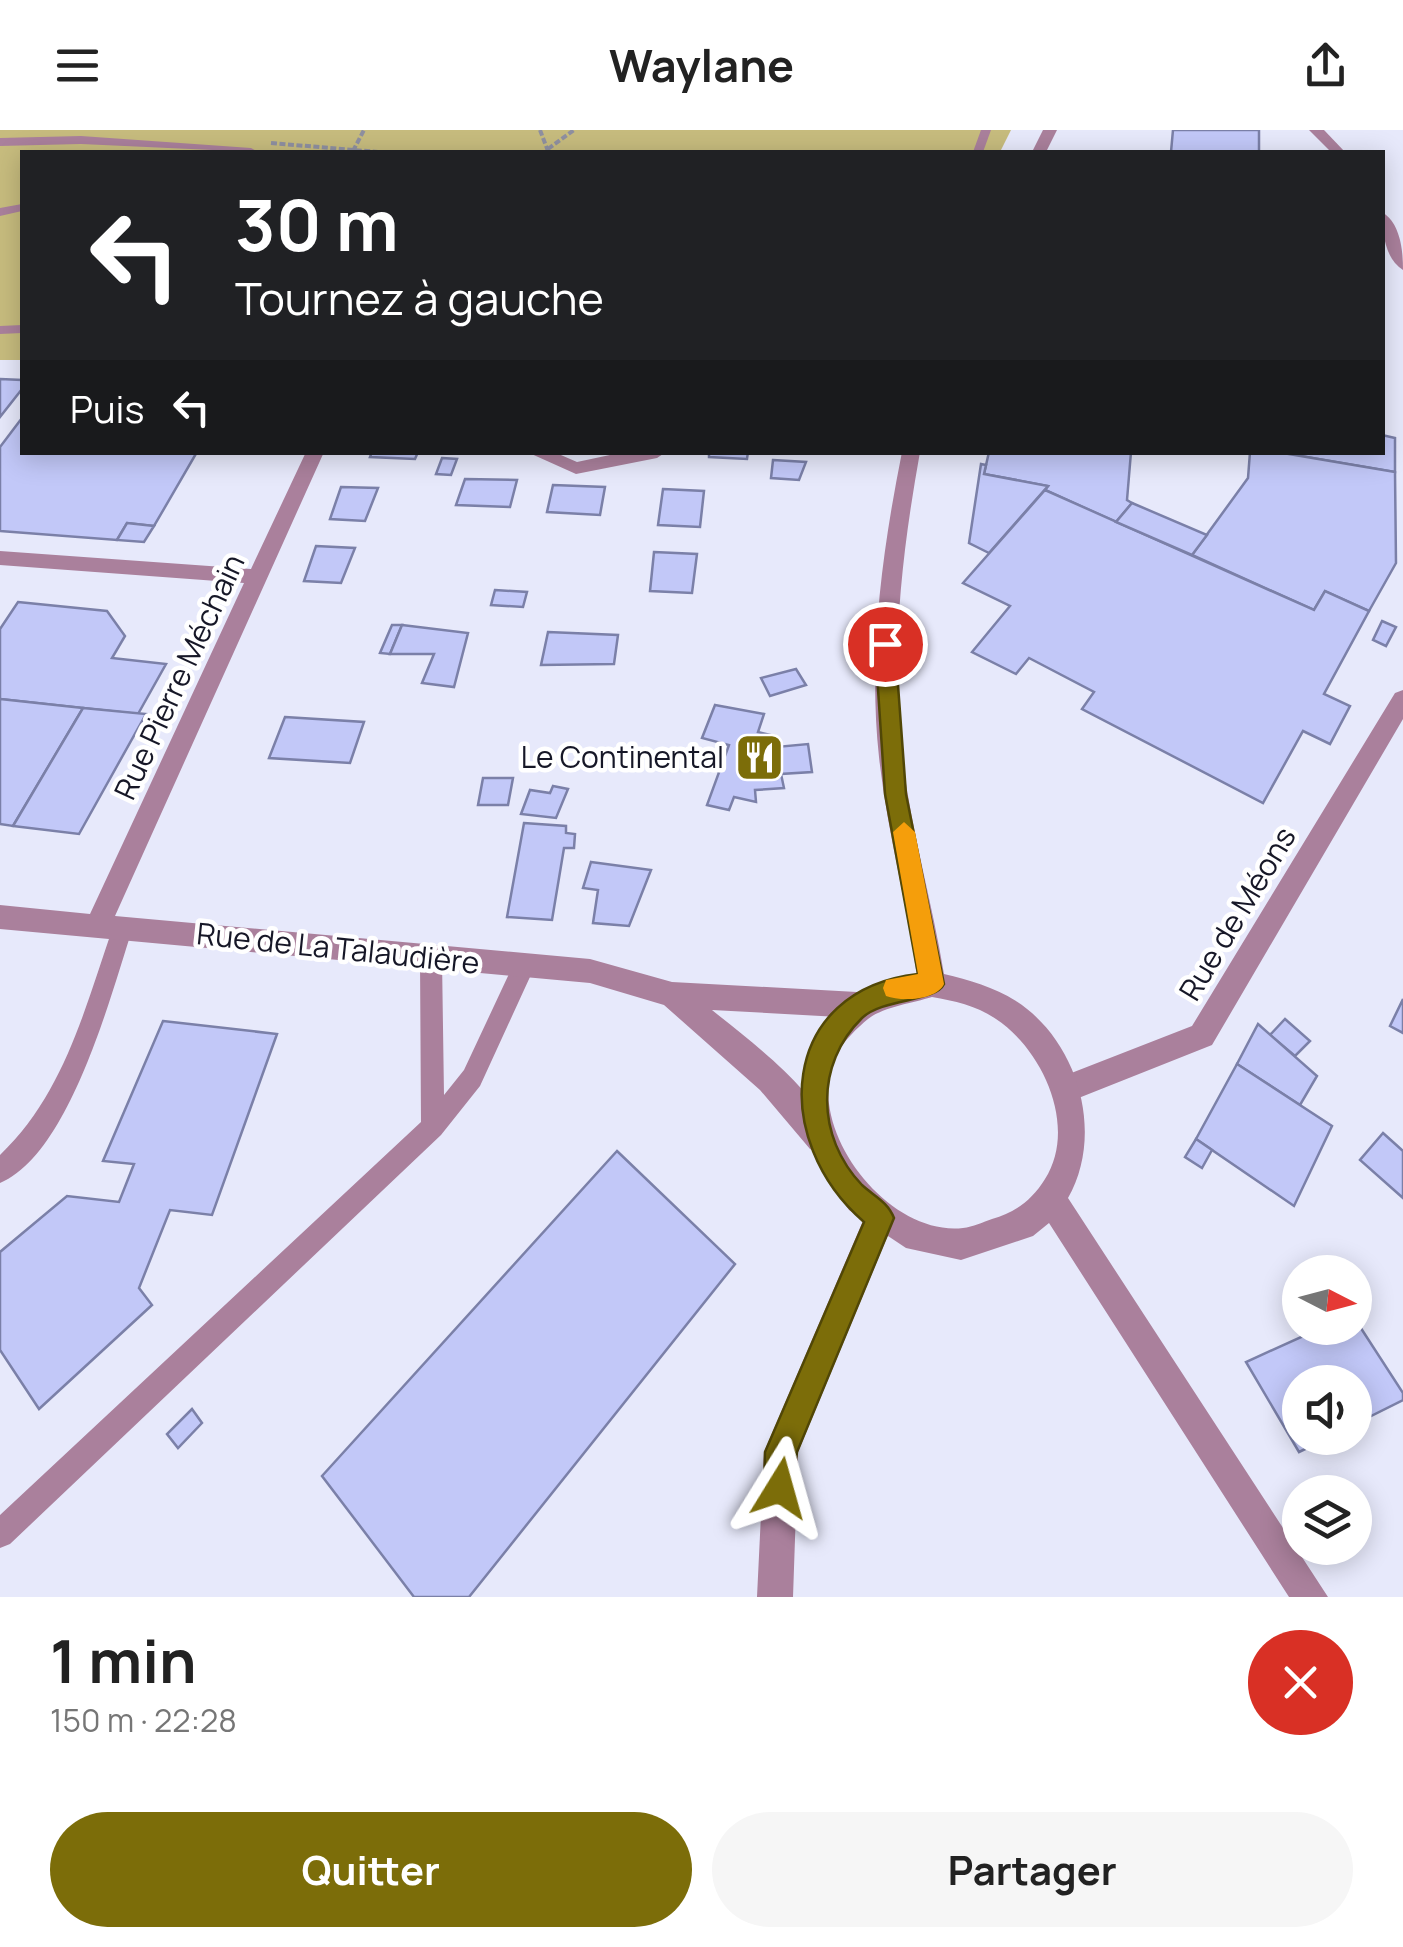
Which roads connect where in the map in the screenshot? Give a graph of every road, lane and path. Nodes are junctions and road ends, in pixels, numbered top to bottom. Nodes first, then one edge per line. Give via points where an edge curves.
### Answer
1 (540, 130) edge
2 (574, 130) edge
3 (1316, 130) edge
4 (0, 142) edge
5 (266, 143) dead end
6 (547, 149) edge
7 (223, 150) edge
8 (341, 150) edge
9 (1336, 150) edge
10 (1385, 223) edge
11 (1403, 265) edge
12 (315, 455) edge
13 (544, 455) edge
14 (642, 455) edge
15 (910, 455) edge
16 (0, 558) edge
17 (260, 577) junction
18 (1403, 698) edge
19 (0, 917) edge
20 (110, 926) junction
21 (432, 959) junction
22 (524, 966) junction
23 (932, 984) junction
24 (672, 994) junction
25 (857, 1006) junction
26 (1066, 1088) junction
27 (433, 1127) junction
28 (820, 1140) junction
29 (0, 1170) edge
30 (1050, 1199) junction
31 (880, 1218) junction
32 (0, 1534) edge
33 (776, 1597) edge
34 (1310, 1597) edge

1 - 6 path
2 - 6 path
3 - 9 street
4 - 7 street
5 - 8 path
10 - 11 street
12 - 17 street, Rue Pierre Méchain
13 - 14 street via 576,468
15 - 23 street via 896,524 885,644 896,794
16 - 17 street
17 - 20 street, Rue Pierre Méchain
18 - 26 street, Rue de Méons via 1202,1036
19 - 20 street, Rue de La Talaudière
20 - 21 street, Rue de La Talaudière
20 - 29 lane via 58,1104
21 - 22 street, Rue de La Talaudière
21 - 27 lane
22 - 24 street, Rue de La Talaudière via 590,971
22 - 27 lane via 472,1078
23 - 25 street via 892,988
23 - 26 street via 1001,1006 1028,1028
24 - 25 street, Rue de La Talaudière
24 - 28 street, Rue de La Talaudière via 734,1044 799,1109
25 - 28 street via 830,1034 814,1074
26 - 30 street via 1073,1120 1068,1165
27 - 32 lane
28 - 31 street via 851,1193
30 - 31 street via 1033,1218 986,1240 938,1241
30 - 34 street
31 - 33 street via 781,1452

